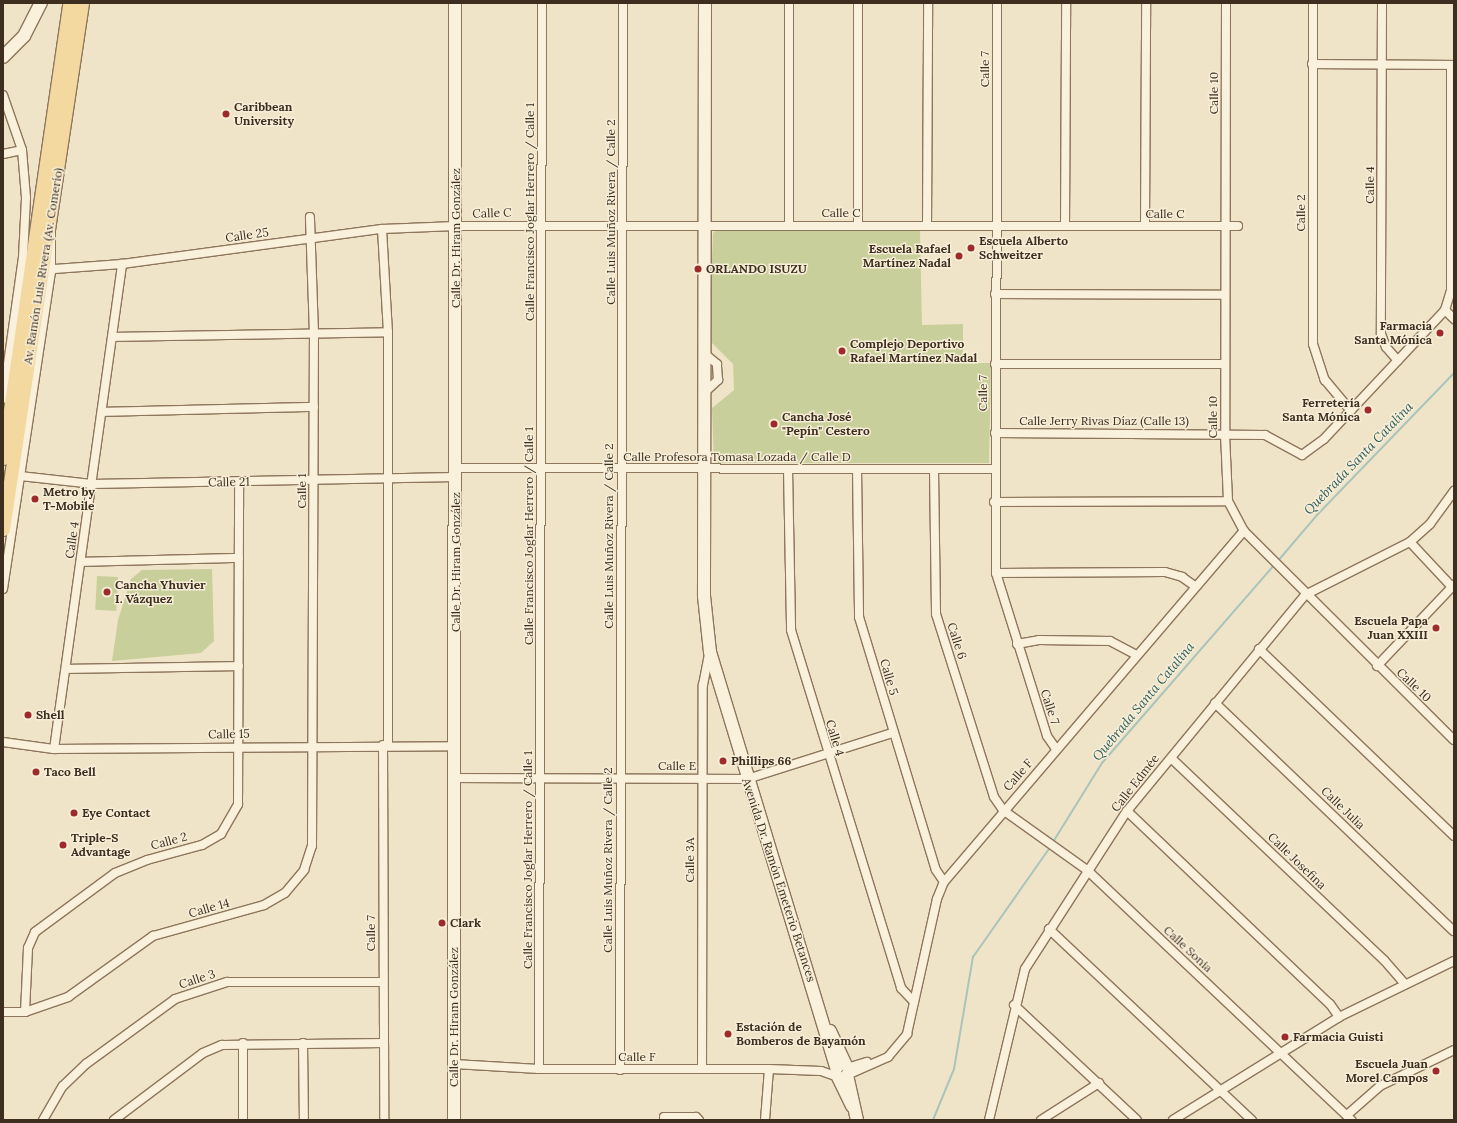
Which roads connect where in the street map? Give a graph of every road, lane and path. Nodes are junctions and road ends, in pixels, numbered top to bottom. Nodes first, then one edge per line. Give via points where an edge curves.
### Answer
1 (41, 3) edge
2 (69, 3) edge
3 (82, 3) edge
4 (455, 3) edge
5 (542, 3) edge
6 (623, 3) edge
7 (705, 3) edge
8 (789, 3) edge
9 (858, 3) edge
10 (928, 3) edge
11 (997, 3) edge
12 (1066, 3) edge
13 (1146, 3) edge
14 (1226, 3) edge
15 (1313, 3) edge
16 (1382, 3) edge
17 (3, 57) edge
18 (1312, 64) junction
19 (1382, 65) junction
20 (1452, 65) edge
21 (3, 95) edge
22 (22, 150) junction
23 (3, 154) edge
24 (310, 217) dead end
25 (542, 223) junction
26 (623, 224) junction
27 (706, 225) junction
28 (789, 225) junction
29 (858, 225) junction
30 (927, 225) junction
31 (456, 226) junction
32 (996, 226) junction
33 (1065, 226) junction
34 (1145, 226) junction
35 (1225, 226) junction
36 (1238, 226) dead end
37 (382, 229) junction
38 (313, 238) junction
39 (122, 264) junction
40 (46, 271) junction
41 (1452, 276) edge
42 (995, 294) junction
43 (1225, 295) junction
44 (1445, 310) junction
45 (1454, 319) edge
46 (388, 332) junction
47 (314, 334) junction
48 (113, 337) junction
49 (1398, 361) junction
50 (995, 364) junction
51 (1225, 364) junction
52 (3, 399) edge
53 (314, 407) junction
54 (1351, 411) junction
55 (102, 412) junction
56 (995, 433) junction
57 (1225, 434) junction
58 (3, 458) edge
59 (541, 468) junction
60 (622, 468) junction
61 (705, 468) junction
62 (788, 468) junction
63 (857, 469) junction
64 (934, 469) junction
65 (994, 469) junction
66 (456, 473) junction
67 (11, 475) edge
68 (387, 479) junction
69 (314, 480) junction
70 (238, 482) junction
71 (92, 484) junction
72 (1454, 491) edge
73 (1228, 501) junction
74 (994, 502) junction
75 (3, 529) edge
76 (1244, 531) junction
77 (1410, 542) junction
78 (239, 558) junction
79 (81, 562) junction
80 (996, 573) junction
81 (1195, 586) junction
82 (1453, 586) edge
83 (3, 588) edge
84 (1305, 595) junction
85 (1017, 644) junction
86 (1259, 649) junction
87 (710, 652) junction
88 (1136, 655) junction
89 (239, 666) junction
90 (1377, 666) junction
91 (66, 670) junction
92 (1215, 703) junction
93 (892, 732) junction
94 (1454, 740) edge
95 (3, 742) edge
96 (313, 745) junction
97 (386, 745) junction
98 (239, 746) junction
99 (455, 746) junction
100 (54, 749) junction
101 (1056, 749) junction
102 (827, 754) junction
103 (1171, 758) junction
104 (455, 778) junction
105 (540, 778) junction
106 (620, 778) junction
107 (702, 778) junction
108 (747, 779) junction
109 (1003, 810) junction
110 (1127, 811) junction
111 (1454, 836) edge
112 (1087, 870) junction
113 (944, 882) junction
114 (1049, 929) junction
115 (1454, 931) edge
116 (1454, 961) edge
117 (383, 982) junction
118 (1405, 984) junction
119 (914, 1002) junction
120 (1014, 1005) junction
121 (3, 1012) edge
122 (25, 1012) junction
123 (1339, 1017) junction
124 (243, 1043) junction
125 (303, 1043) junction
126 (384, 1043) junction
127 (1454, 1050) edge
128 (1280, 1052) junction
129 (454, 1064) junction
130 (539, 1069) junction
131 (702, 1069) junction
132 (769, 1069) junction
133 (620, 1070) junction
134 (843, 1071) junction
135 (1099, 1083) junction
136 (1220, 1090) junction
137 (856, 1114) edge
138 (664, 1117) dead end
139 (1349, 1118) edge
140 (43, 1120) edge
141 (114, 1120) edge
142 (243, 1120) edge
143 (304, 1120) edge
144 (384, 1120) edge
145 (454, 1120) edge
146 (699, 1120) edge
147 (765, 1120) edge
148 (989, 1120) edge
149 (1041, 1120) edge
150 (1137, 1120) edge
151 (1173, 1120) edge
152 (1252, 1120) edge

1 - 17 street via 24,36
2 - 58 main road, Av. Ramón Luis Rivera (Av. Comerío)
3 - 40 main road, Av. Ramón Luis Rivera (Av. Comerío) via 49,225
4 - 31 street, Calle Dr. Hiram González
5 - 25 street, Calle Francisco Joglar Herrero / Calle 1
6 - 26 street, Calle Luis Muñoz Rivera / Calle 2
7 - 27 street, Avenida Dr. Ramón Emeterio Betances
8 - 28 street
9 - 29 street
10 - 30 street
11 - 32 street, Calle 7
12 - 33 street
13 - 34 street
14 - 35 street, Calle 10
15 - 18 street, Calle 2
16 - 19 street, Calle 4
18 - 19 street
18 - 54 street, Calle 2 via 1313,344 1325,380
19 - 20 street
19 - 49 street, Calle 4 via 1382,334 1386,347
20 - 41 street
21 - 22 street
22 - 23 street
22 - 52 street via 26,198 23,257
24 - 38 street, Calle 1
25 - 26 street, Calle C
25 - 31 street, Calle C
25 - 59 street, Calle Francisco Joglar Herrero / Calle 1
26 - 27 street, Calle C
26 - 60 street, Calle Luis Muñoz Rivera / Calle 2
27 - 28 street, Calle C
27 - 61 street, Avenida Dr. Ramón Emeterio Betances
28 - 29 street, Calle C
29 - 30 street, Calle C
30 - 32 street, Calle C
31 - 37 street, Calle 25
31 - 66 street, Calle Dr. Hiram González
32 - 33 street, Calle C
32 - 42 street, Calle 7
33 - 34 street, Calle C
34 - 35 street, Calle C
35 - 36 street, Calle C
35 - 43 street, Calle 10
37 - 38 street, Calle 25
37 - 46 street, Calle 7
38 - 39 street, Calle 25
38 - 47 street, Calle 1
39 - 40 street, Calle 25
39 - 48 street, Calle 4
40 - 67 main road, Av. Ramón Luis Rivera (Av. Comerío)
41 - 44 street
42 - 43 street
42 - 50 street, Calle 7
43 - 51 street, Calle 10
44 - 45 street
44 - 49 street, Calle Jerry Rivas Díaz (Calle 13)
46 - 47 street
46 - 68 street, Calle 7
47 - 48 street
47 - 53 street, Calle 1
48 - 55 street, Calle 4
49 - 54 street, Calle Jerry Rivas Díaz (Calle 13)
50 - 51 street
50 - 56 street, Calle 7
51 - 57 street, Calle 10
53 - 55 street
53 - 69 street, Calle 1
54 - 57 street, Calle Jerry Rivas Díaz (Calle 13) via 1324,439 1302,455 1265,435
55 - 71 street, Calle 4
56 - 57 street, Calle Jerry Rivas Díaz (Calle 13)
56 - 65 street, Calle 7
57 - 73 street, Calle 10
59 - 60 street, Calle Profesora Tomasa Lozada / Calle D
59 - 66 street, Calle Profesora Tomasa Lozada / Calle D
59 - 105 street, Calle Francisco Joglar Herrero / Calle 1
60 - 61 street, Calle Profesora Tomasa Lozada / Calle D
60 - 106 street, Calle Luis Muñoz Rivera / Calle 2
61 - 62 street, Calle Profesora Tomasa Lozada / Calle D
61 - 87 street, Avenida Dr. Ramón Emeterio Betances via 704,596
62 - 63 street, Calle Profesora Tomasa Lozada / Calle D
62 - 102 street, Calle 4 via 791,630
63 - 64 street, Calle Profesora Tomasa Lozada / Calle D
63 - 93 street, Calle 5 via 859,617
64 - 65 street, Calle Profesora Tomasa Lozada / Calle D
64 - 109 street, Calle 6 via 936,614 994,797
65 - 74 street, Calle 7
66 - 68 street, Calle 21
66 - 99 street, Calle Dr. Hiram González
67 - 71 street, Calle 21
67 - 75 main road, Av. Ramón Luis Rivera (Av. Comerío)
67 - 83 street
68 - 69 street, Calle 21
68 - 97 street, Calle 7
69 - 70 street, Calle 21
69 - 96 street, Calle 1
70 - 71 street, Calle 21
70 - 78 street
71 - 79 street, Calle 4
72 - 77 street, Calle Edmée via 1430,524
73 - 74 street
73 - 76 street, Calle 10
74 - 80 street, Calle 7
76 - 81 street, Calle F
76 - 84 street, Calle 10
77 - 82 street
77 - 84 street, Calle Edmée
78 - 79 street
78 - 89 street
79 - 91 street, Calle 4
80 - 81 street via 1165,572 1182,577
80 - 85 street, Calle 7
81 - 88 street, Calle F
82 - 90 street
84 - 86 street, Calle Edmée
84 - 90 street, Calle 10
85 - 88 street via 1039,640 1110,641
85 - 101 street, Calle 7 via 1047,736
86 - 92 street, Calle Edmée
86 - 111 street
87 - 107 street, Calle 3A via 703,685
87 - 108 street, Avenida Dr. Ramón Emeterio Betances
88 - 101 street, Calle F
89 - 91 street
89 - 98 street
90 - 94 street, Calle 10
91 - 100 street, Calle 4
92 - 103 street, Calle Edmée
92 - 115 street, Calle Julia
93 - 102 street, Calle E
93 - 113 street, Calle 5 via 936,870
95 - 100 street, Calle 15
96 - 97 street, Calle 15
96 - 98 street, Calle 15
96 - 122 street, Calle 14 via 312,846 304,870 285,893 264,905 153,936 68,998
97 - 99 street, Calle 15
97 - 117 street, Calle 7
98 - 100 street, Calle 15
98 - 122 street, Calle 2 via 238,804 221,834 202,845 147,860 115,873 35,932 28,948
99 - 104 street, Calle Dr. Hiram González
101 - 109 street, Calle F
102 - 108 street, Calle E
102 - 119 street, Calle 4 via 901,988
103 - 110 street, Calle Edmée
103 - 118 street, Calle Josefina via 1384,960
104 - 105 street, Calle E
104 - 129 street, Calle Dr. Hiram González
105 - 106 street, Calle E
105 - 130 street, Calle Francisco Joglar Herrero / Calle 1
106 - 107 street, Calle E
106 - 133 street, Calle Luis Muñoz Rivera / Calle 2
107 - 108 street, Calle E
107 - 131 street, Calle 3A
108 - 134 street, Avenida Dr. Ramón Emeterio Betances via 822,1016
109 - 112 street, Calle Sonia
109 - 113 street, Calle F
110 - 112 street, Calle Edmée
110 - 123 street via 1330,1004
112 - 114 street, Calle Edmée
112 - 128 street, Calle Sonia
113 - 119 street, Calle F via 937,899
114 - 120 street, Calle Edmée via 1025,969
114 - 136 street
116 - 118 street
117 - 126 street, Calle 7
117 - 140 street, Calle 3 via 227,982 175,999 86,1064 63,1086
118 - 123 street
119 - 134 street, Calle F via 907,1034 899,1048 873,1063
120 - 135 street
120 - 148 street, Calle Edmée
121 - 122 street, Calle 14
123 - 128 street
124 - 125 street
124 - 141 street via 222,1045 203,1053
124 - 142 street
125 - 126 street
125 - 143 street
126 - 144 street, Calle 7
127 - 139 street via 1380,1086
128 - 136 street
128 - 139 street, Calle Sonia
129 - 130 street, Calle F
129 - 145 street, Calle Dr. Hiram González
130 - 133 street, Calle F
131 - 132 street, Calle F
131 - 133 street, Calle F
132 - 134 street, Calle F
132 - 147 street
134 - 137 street, Avenida Dr. Ramón Emeterio Betances
135 - 149 street
135 - 150 street
136 - 151 street
136 - 152 street
138 - 146 street via 696,1117

